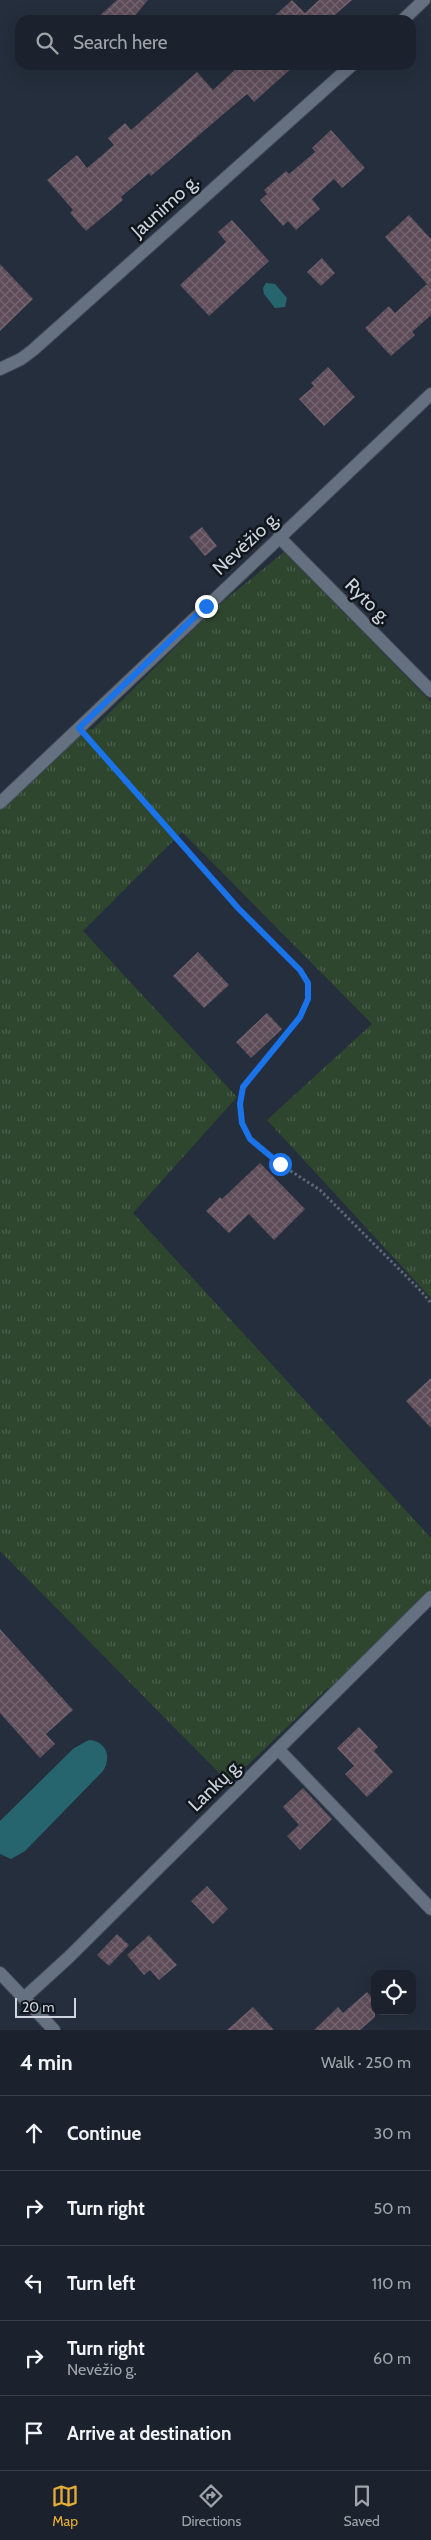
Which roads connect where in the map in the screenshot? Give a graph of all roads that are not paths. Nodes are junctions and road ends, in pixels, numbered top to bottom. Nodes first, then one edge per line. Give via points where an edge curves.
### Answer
1 (424, 0) edge
2 (408, 15) edge
3 (346, 70) edge
4 (0, 369) edge
5 (431, 394) edge
6 (279, 537) junction
7 (431, 691) edge
8 (0, 803) edge
9 (431, 1597) edge
10 (279, 1750) junction
11 (431, 1909) edge
12 (0, 1973) edge
13 (24, 1998) junction
14 (54, 2030) edge

1 - 2 street
3 - 4 street, Jaunimo g. via 33,350
5 - 6 street, Nevėžio g.
6 - 7 street, Ryto g.
6 - 8 street, Nevėžio g.
9 - 10 street, Lankų g.
10 - 11 street
10 - 13 street, Lankų g.
12 - 13 street
13 - 14 street

